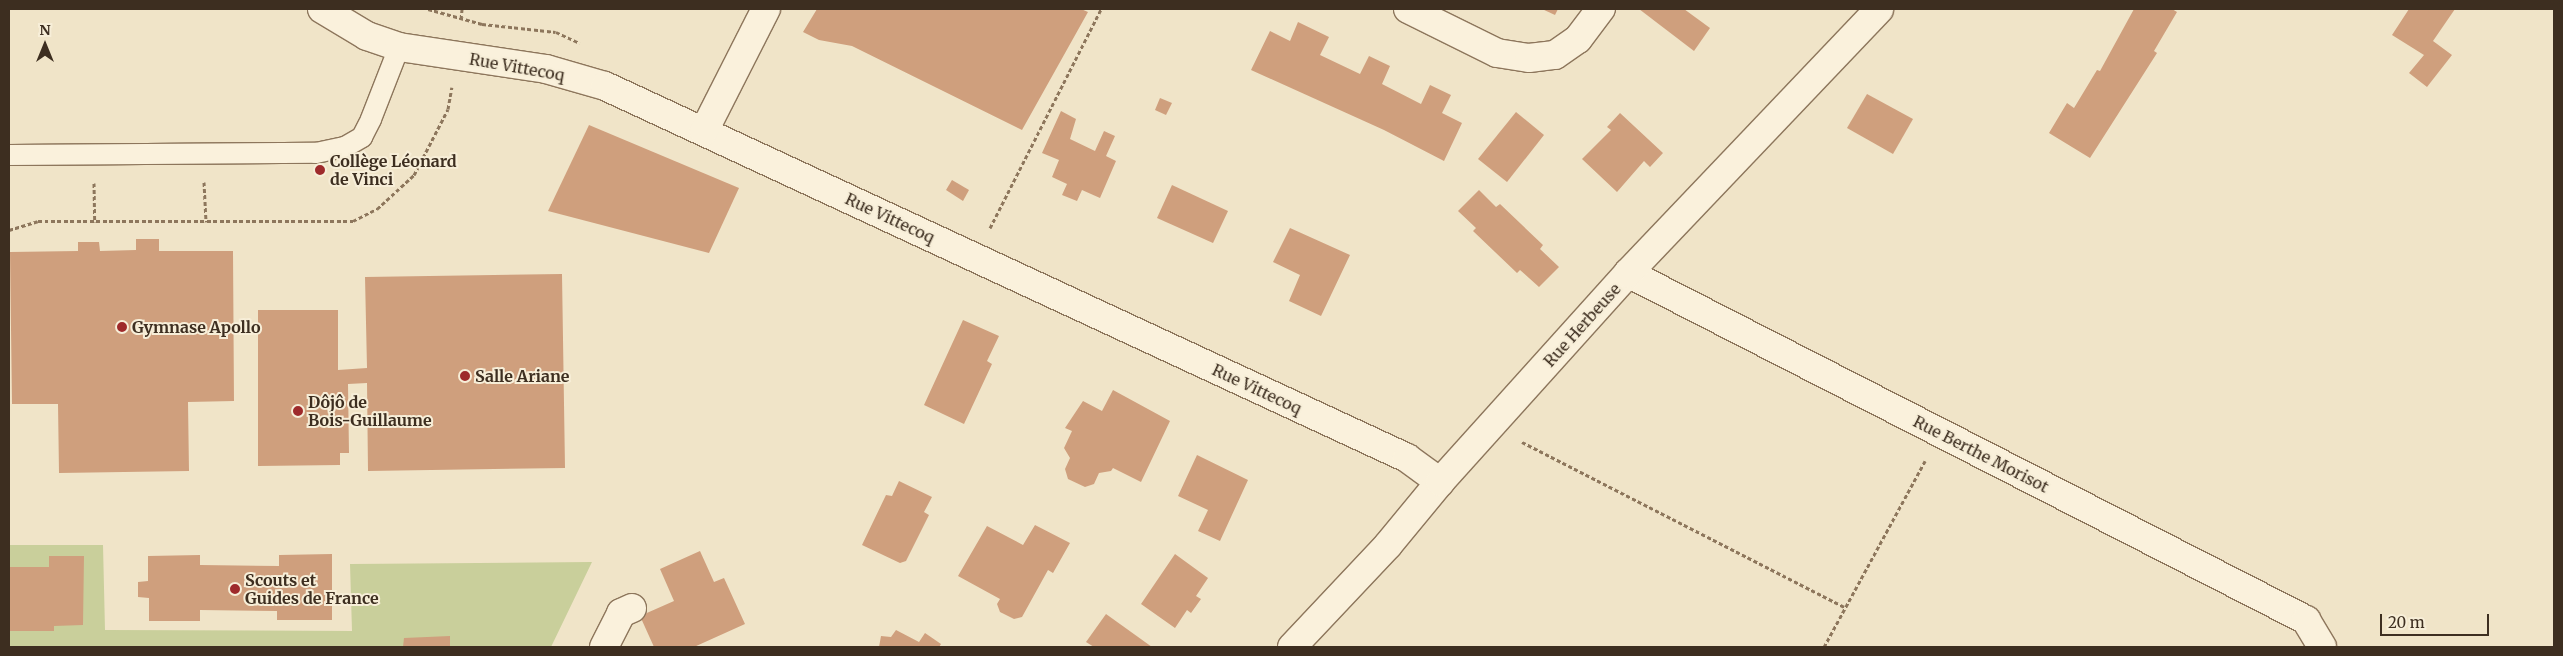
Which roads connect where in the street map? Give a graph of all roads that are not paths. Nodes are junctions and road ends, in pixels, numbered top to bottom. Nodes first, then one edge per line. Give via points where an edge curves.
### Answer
1 (322, 9) edge
2 (766, 9) edge
3 (1408, 9) edge
4 (1601, 9) edge
5 (1879, 9) edge
6 (399, 47) junction
7 (704, 132) junction
8 (9, 155) edge
9 (1628, 273) junction
10 (1440, 482) junction
11 (632, 608) dead end
12 (1297, 646) edge
13 (604, 647) edge
14 (2322, 647) edge

1 - 6 street, Rue Vittecoq via 367,36
2 - 7 street
3 - 4 street via 1497,53 1529,58 1556,54 1578,39
5 - 9 street, Rue Herbeuse
6 - 7 street, Rue Vittecoq via 546,69 605,86
6 - 8 lane via 362,137 345,147 316,153
7 - 10 street, Rue Vittecoq via 1407,458
9 - 10 street, Rue Herbeuse
9 - 14 street, Rue Berthe Morisot via 2306,620
10 - 12 street, Rue Herbeuse
11 - 13 street via 621,613

